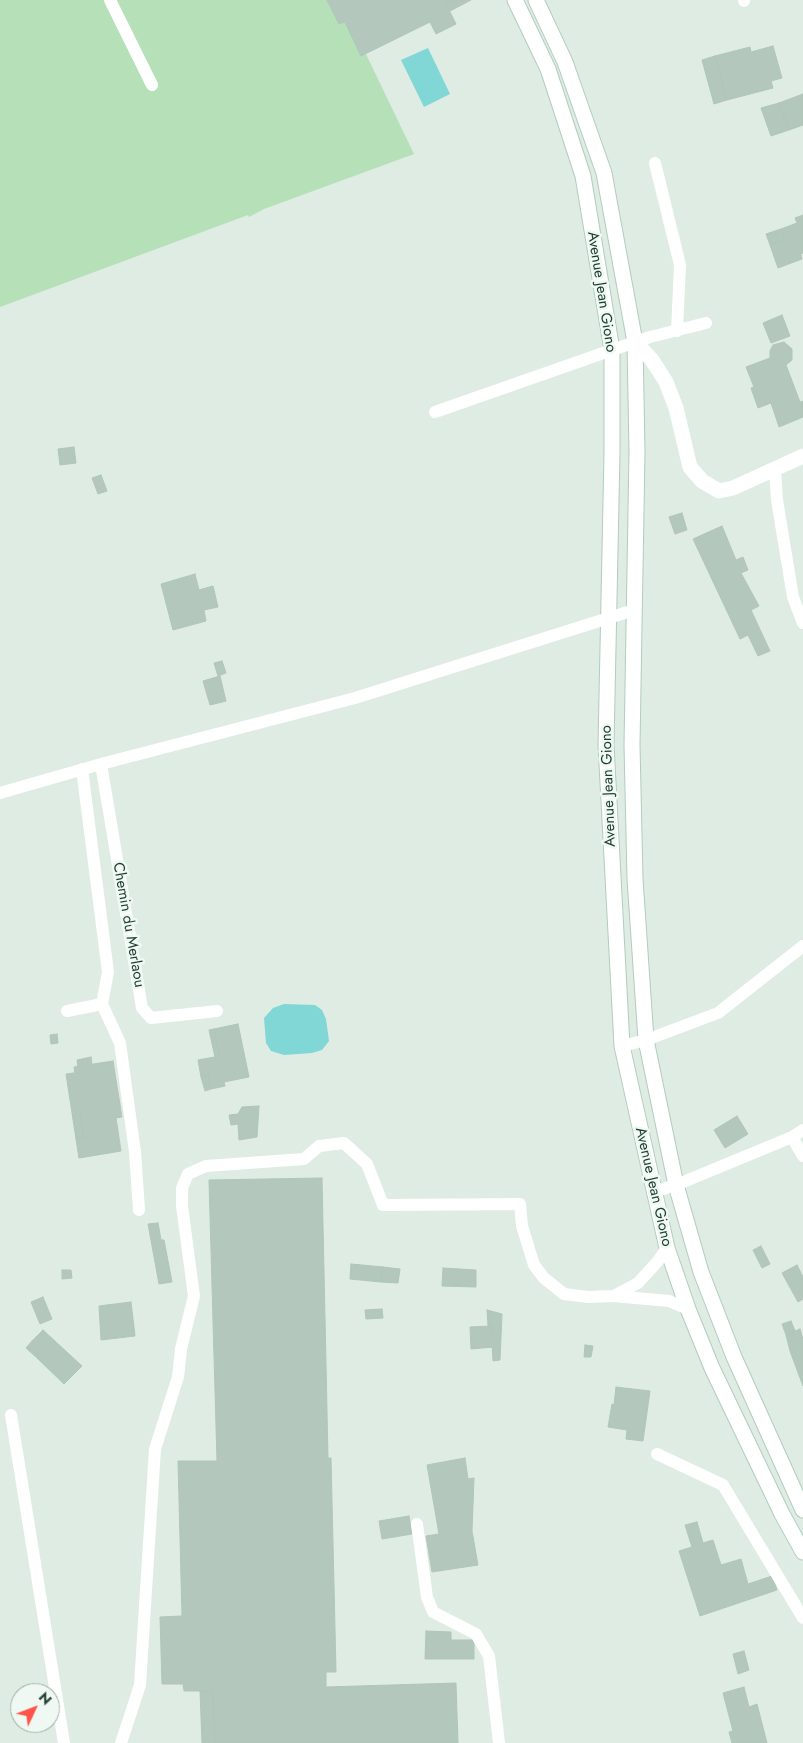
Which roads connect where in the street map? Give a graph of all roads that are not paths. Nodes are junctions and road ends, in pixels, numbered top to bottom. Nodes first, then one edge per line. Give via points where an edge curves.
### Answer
1 (110, 0) edge
2 (514, 0) edge
3 (536, 0) edge
4 (152, 85) dead end
5 (655, 163) dead end
6 (706, 323) dead end
7 (677, 331) junction
8 (635, 342) junction
9 (612, 350) junction
10 (435, 412) dead end
11 (803, 456) edge
12 (775, 469) junction
13 (634, 610) junction
14 (609, 619) junction
15 (803, 623) edge
16 (101, 764) junction
17 (82, 769) junction
18 (0, 793) edge
19 (803, 946) edge
20 (102, 1004) junction
21 (67, 1011) dead end
22 (217, 1011) dead end
23 (646, 1040) junction
24 (622, 1046) junction
25 (803, 1130) edge
26 (792, 1137) junction
27 (803, 1156) edge
28 (676, 1185) junction
29 (653, 1192) junction
30 (139, 1210) dead end
31 (667, 1248) junction
32 (614, 1296) junction
33 (688, 1309) junction
34 (11, 1415) dead end
35 (657, 1454) dead end
36 (803, 1510) edge
37 (417, 1524) dead end
38 (803, 1552) edge
39 (803, 1618) edge
40 (64, 1743) edge
41 (121, 1743) edge
42 (499, 1743) edge

1 - 4 lane
2 - 9 main road, Avenue Jean Giono via 548,69 582,176
3 - 8 main road, Avenue Jean Giono via 565,62 604,173
5 - 7 lane via 680,265
6 - 7 lane
7 - 8 lane
8 - 9 lane
8 - 12 main road via 666,382 676,408 690,467 702,481 719,491
8 - 13 main road, Avenue Jean Giono
9 - 10 lane
9 - 14 main road, Avenue Jean Giono
11 - 12 main road
12 - 15 lane via 793,597
13 - 14 lane
13 - 23 main road, Avenue Jean Giono via 632,745 635,879
14 - 16 lane via 355,698
14 - 24 main road, Avenue Jean Giono via 606,745
16 - 17 lane
16 - 22 lane, Chemin du Merlaou via 142,1008 151,1018
17 - 18 lane
17 - 20 lane via 108,972
19 - 23 lane via 718,1013
20 - 21 lane
20 - 30 lane via 120,1043 135,1152
23 - 24 lane
23 - 28 main road, Avenue Jean Giono
24 - 29 main road, Avenue Jean Giono
25 - 26 lane
26 - 27 lane
26 - 28 lane
28 - 29 lane
28 - 36 main road, Avenue Jean Giono via 701,1272 734,1357
29 - 31 main road, Avenue Jean Giono
31 - 32 lane via 638,1282
31 - 33 main road, Avenue Jean Giono
32 - 33 lane via 669,1301
32 - 41 lane via 588,1298 564,1294 544,1278 534,1265 522,1226 520,1204 383,1206 367,1164 344,1143 319,1146 304,1159 206,1166 188,1174 182,1188 182,1206 194,1296 178,1377 154,1449 140,1684
33 - 38 main road, Avenue Jean Giono via 712,1368
34 - 40 lane
35 - 39 lane via 724,1485
37 - 42 lane via 427,1597 433,1612 476,1634 489,1656

